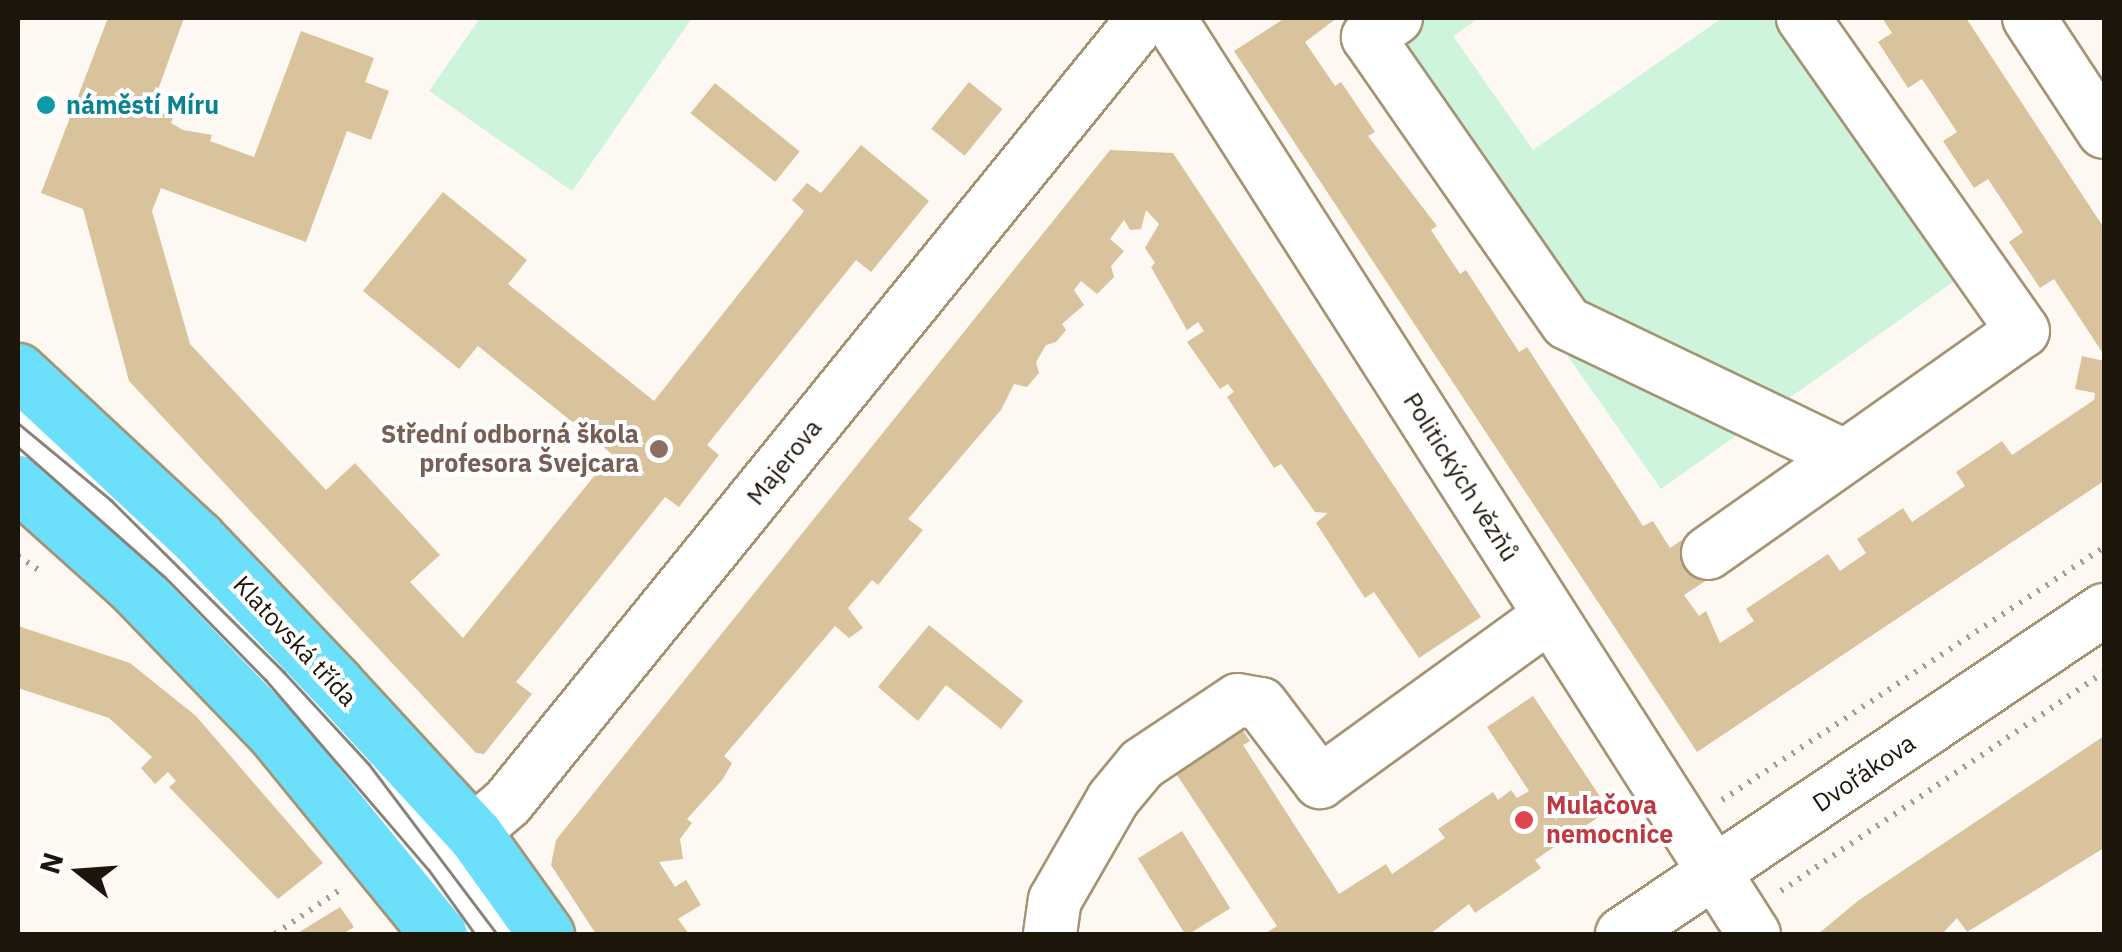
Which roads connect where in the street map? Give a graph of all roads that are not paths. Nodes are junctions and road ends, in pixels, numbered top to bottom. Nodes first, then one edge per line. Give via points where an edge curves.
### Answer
1 (1144, 18) edge
2 (1169, 18) edge
3 (1396, 18) edge
4 (1803, 18) edge
5 (2029, 18) edge
6 (2104, 132) edge
7 (18, 372) edge
8 (18, 436) edge
9 (1845, 456) junction
10 (18, 483) edge
11 (1708, 552) dead end
12 (2104, 610) edge
13 (1549, 616) junction
14 (439, 863) junction
15 (1714, 874) junction
16 (1749, 926) edge
17 (439, 934) edge
18 (485, 934) edge
19 (546, 934) edge
20 (1050, 934) edge
21 (1622, 934) edge

1 - 14 street, Majerova
2 - 13 street, Politických vězňů
3 - 9 street via 1368,37 1567,323
4 - 9 street via 2023,331
5 - 6 street
7 - 14 main road, Klatovská třída via 197,538
8 - 14 street, Klatovská třída via 222,622
9 - 11 street
10 - 14 main road, Klatovská třída via 131,584 274,732
12 - 15 street, Dvořákova
13 - 15 street, Politických vězňů
13 - 20 street via 1320,782 1262,704 1238,700 1142,764 1055,900
14 - 17 main road, Klatovská třída
14 - 18 street, Klatovská třída
14 - 19 main road, Klatovská třída
15 - 16 street, Politických vězňů
15 - 21 street, Dvořákova

